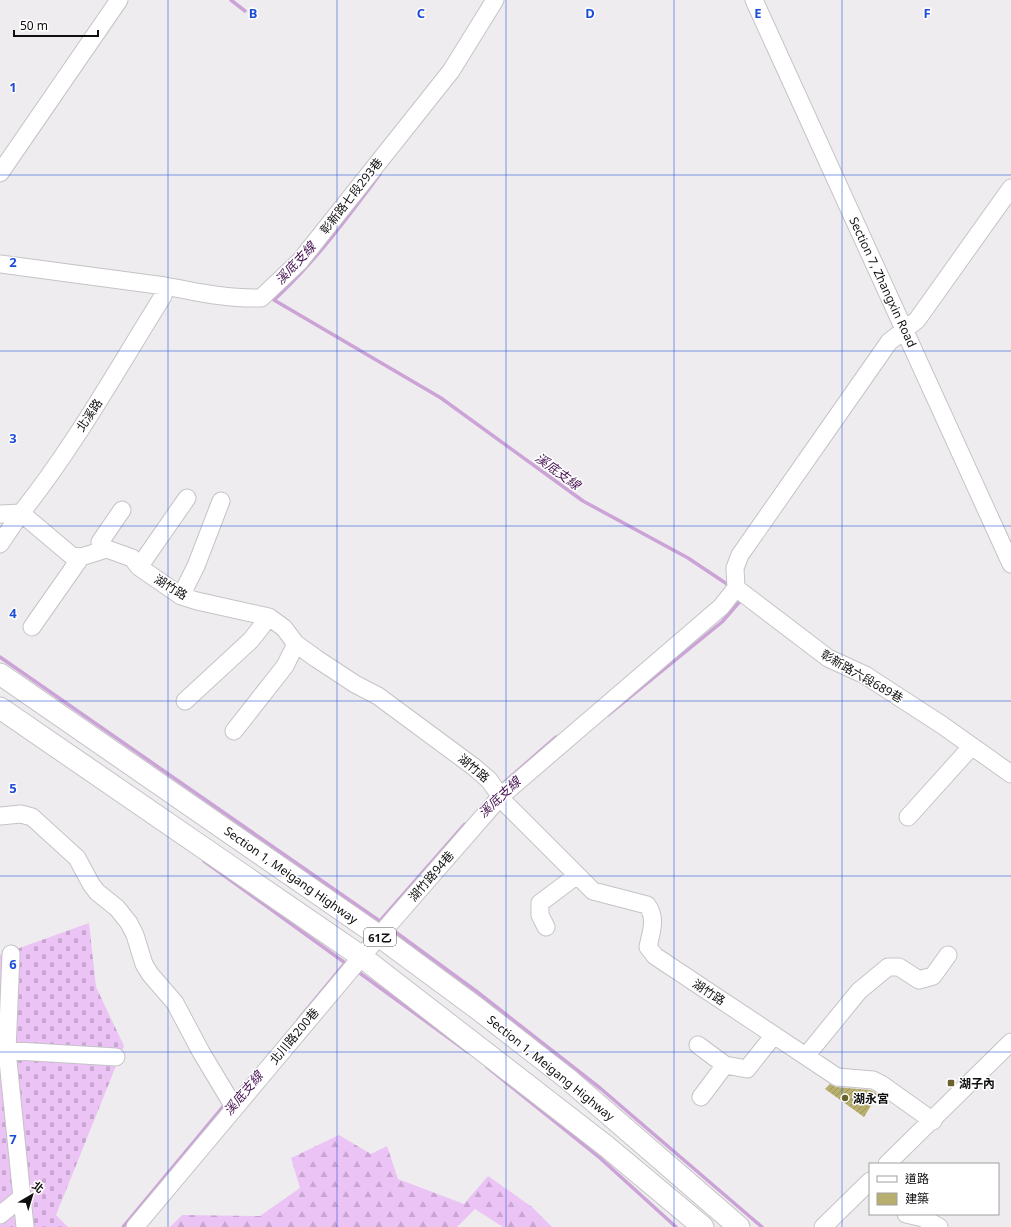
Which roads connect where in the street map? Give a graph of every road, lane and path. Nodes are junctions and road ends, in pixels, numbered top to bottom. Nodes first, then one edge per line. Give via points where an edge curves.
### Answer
1 (119, 0) edge
2 (495, 0) edge
3 (754, 0) edge
4 (0, 173) edge
5 (1011, 188) edge
6 (0, 264) edge
7 (164, 291) junction
8 (904, 329) junction
9 (187, 498) dead end
10 (221, 501) dead end
11 (122, 510) dead end
12 (21, 513) junction
13 (0, 514) edge
14 (0, 544) edge
15 (102, 550) junction
16 (81, 557) junction
17 (1011, 564) edge
18 (139, 567) junction
19 (736, 588) junction
20 (181, 596) junction
21 (269, 617) junction
22 (32, 627) dead end
23 (296, 644) junction
24 (0, 674) edge
25 (185, 701) dead end
26 (0, 708) edge
27 (234, 731) dead end
28 (972, 746) junction
29 (1011, 774) edge
30 (501, 796) junction
31 (0, 816) edge
32 (908, 817) dead end
33 (576, 876) junction
34 (546, 927) dead end
35 (379, 936) junction
36 (11, 954) dead end
37 (948, 955) dead end
38 (362, 957) junction
39 (774, 1035) junction
40 (1010, 1044) edge
41 (698, 1045) dead end
42 (4, 1050) edge
43 (806, 1056) junction
44 (116, 1057) dead end
45 (725, 1065) junction
46 (701, 1096) dead end
47 (234, 1107) junction
48 (933, 1120) junction
49 (889, 1163) edge
50 (867, 1188) edge
51 (22, 1197) junction
52 (0, 1215) edge
53 (910, 1215) edge
54 (25, 1227) edge
55 (135, 1227) edge
56 (703, 1227) edge
57 (739, 1227) edge
58 (823, 1227) edge
59 (939, 1227) edge

1 - 4 street
2 - 7 street, 彰新路七段293巷 via 451,71 300,261 260,298
3 - 8 street, Section 7, Zhangxin Road
5 - 8 street via 918,320
6 - 7 street, 彰新路七段293巷
7 - 12 street, 北溪路 via 100,399
8 - 17 street, Section 7, Zhangxin Road
8 - 19 street via 889,342 740,555 735,568
9 - 18 street
10 - 20 street via 196,566
11 - 15 street via 100,542
12 - 13 street
12 - 14 street, 北溪路
12 - 16 street via 72,556
15 - 16 street
15 - 18 street, 湖竹路 via 107,549 132,558
16 - 22 street
18 - 20 street, 湖竹路
19 - 28 street, 彰新路六段689巷 via 828,658 865,675
19 - 30 street, 湖竹路94巷 via 721,607
20 - 21 street, 湖竹路
21 - 23 street, 湖竹路 via 284,628
21 - 25 street via 251,640
23 - 27 street via 286,666
23 - 30 street, 湖竹路 via 355,684 378,696 436,738 489,780
24 - 35 main road, Section 1, Meigang Highway / 61乙
26 - 38 main road, 61乙
28 - 29 street, 彰新路六段689巷
28 - 32 street
30 - 33 street, 湖竹路
30 - 35 street, 湖竹路94巷
31 - 47 street via 22,814 32,817 77,858 97,892 117,908 129,924 147,969 175,1003
33 - 34 street via 540,903 540,915
33 - 39 street, 湖竹路 via 593,891 647,905 653,919 648,947 655,956
35 - 38 street, 湖竹路94巷
35 - 57 main road, Section 1, Meigang Highway / 61乙 via 568,1079
36 - 42 street
37 - 43 street via 933,976 919,980 899,967 888,967 859,991
38 - 47 street, 北川路200巷
38 - 56 main road, 61乙 via 606,1146
39 - 43 street, 湖竹路
39 - 45 street via 747,1069
40 - 48 street
41 - 45 street
42 - 44 street
42 - 51 street
43 - 48 street, 湖竹路 via 837,1077 873,1080 881,1084
45 - 46 street
47 - 55 street, 北川路200巷
48 - 49 street
50 - 58 street
51 - 52 street
51 - 54 street
53 - 59 street via 923,1218

